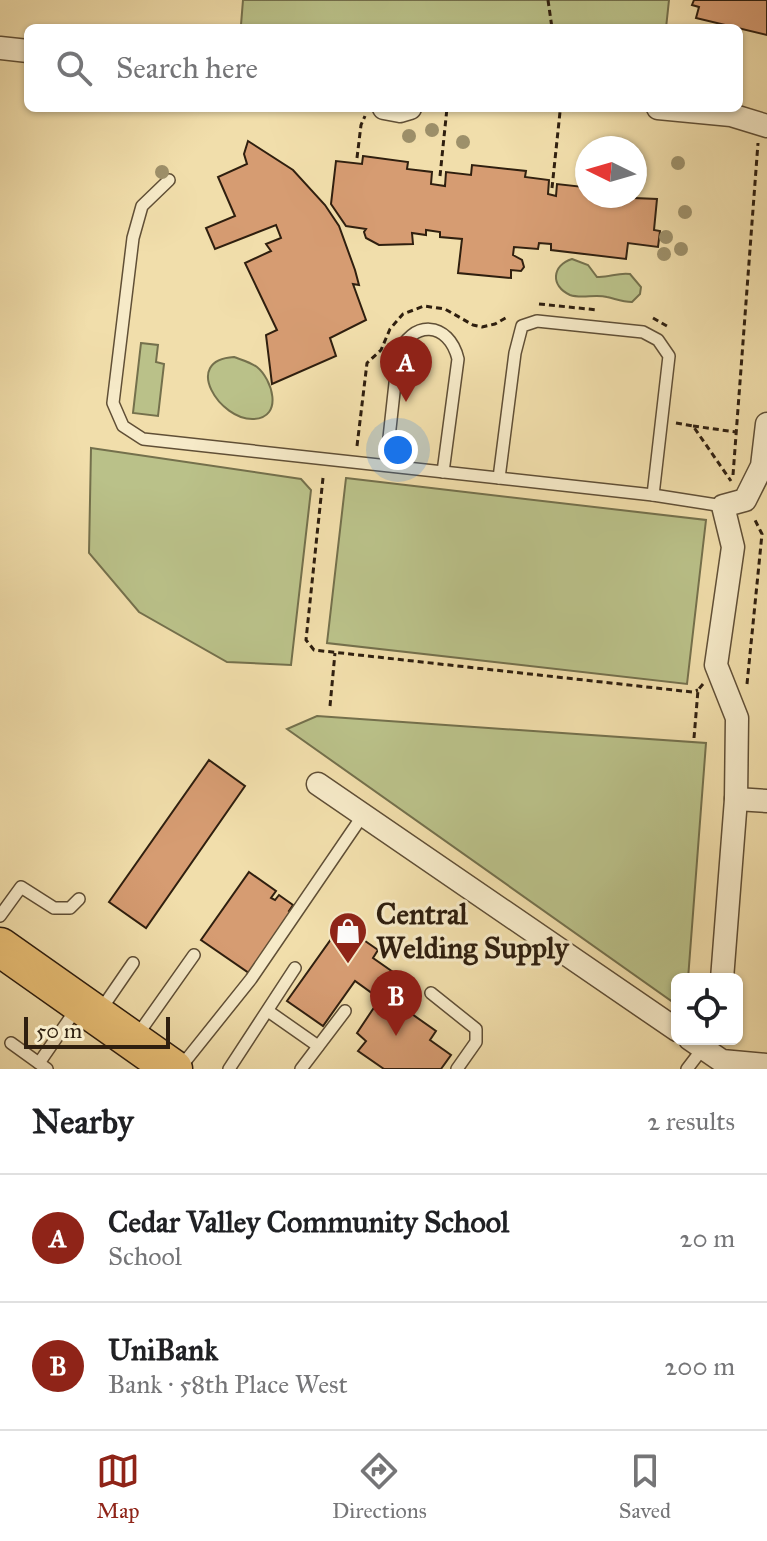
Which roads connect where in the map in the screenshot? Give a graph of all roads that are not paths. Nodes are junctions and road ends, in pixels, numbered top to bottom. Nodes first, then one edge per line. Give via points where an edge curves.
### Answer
1 (0, 48) edge
2 (24, 51) edge
3 (701, 112) edge
4 (763, 125) edge
5 (169, 180) dead end
6 (767, 424) edge
7 (386, 465) junction
8 (443, 472) junction
9 (499, 478) junction
10 (653, 495) junction
11 (723, 506) junction
12 (318, 784) dead end
13 (736, 799) junction
14 (767, 801) edge
15 (363, 815) junction
16 (79, 899) dead end
17 (0, 916) edge
18 (0, 947) edge
19 (194, 955) dead end
20 (133, 963) dead end
21 (295, 968) dead end
22 (722, 973) edge
23 (431, 993) dead end
24 (88, 1009) junction
25 (268, 1011) junction
26 (345, 1011) dead end
27 (671, 1026) edge
28 (133, 1040) junction
29 (11, 1043) dead end
30 (318, 1046) junction
31 (708, 1047) edge
32 (767, 1065) edge
33 (43, 1066) edge
34 (176, 1069) edge
35 (229, 1069) edge
36 (301, 1069) edge
37 (457, 1069) edge
38 (687, 1069) edge

1 - 2 street
3 - 4 street
5 - 7 lane via 142,206 133,238 113,403 123,426 143,439
6 - 11 street via 762,466 745,500
7 - 8 lane
7 - 8 lane via 398,356 403,340 426,330 454,342 458,359
8 - 9 lane
9 - 10 lane
9 - 10 lane via 522,326 537,321 643,332 658,340 669,356
10 - 11 lane
11 - 13 street via 733,547 716,665 737,718
12 - 15 street
13 - 14 street
13 - 22 street
15 - 27 street
15 - 34 lane via 251,979
16 - 17 lane via 70,908 54,908 21,887
18 - 24 highway
19 - 28 lane
20 - 24 lane
21 - 25 lane
23 - 37 lane via 476,1029 476,1042
24 - 28 highway
24 - 33 lane
25 - 30 lane
25 - 35 lane
26 - 30 lane
28 - 34 highway
29 - 33 lane
30 - 36 lane
31 - 32 street
31 - 38 lane

